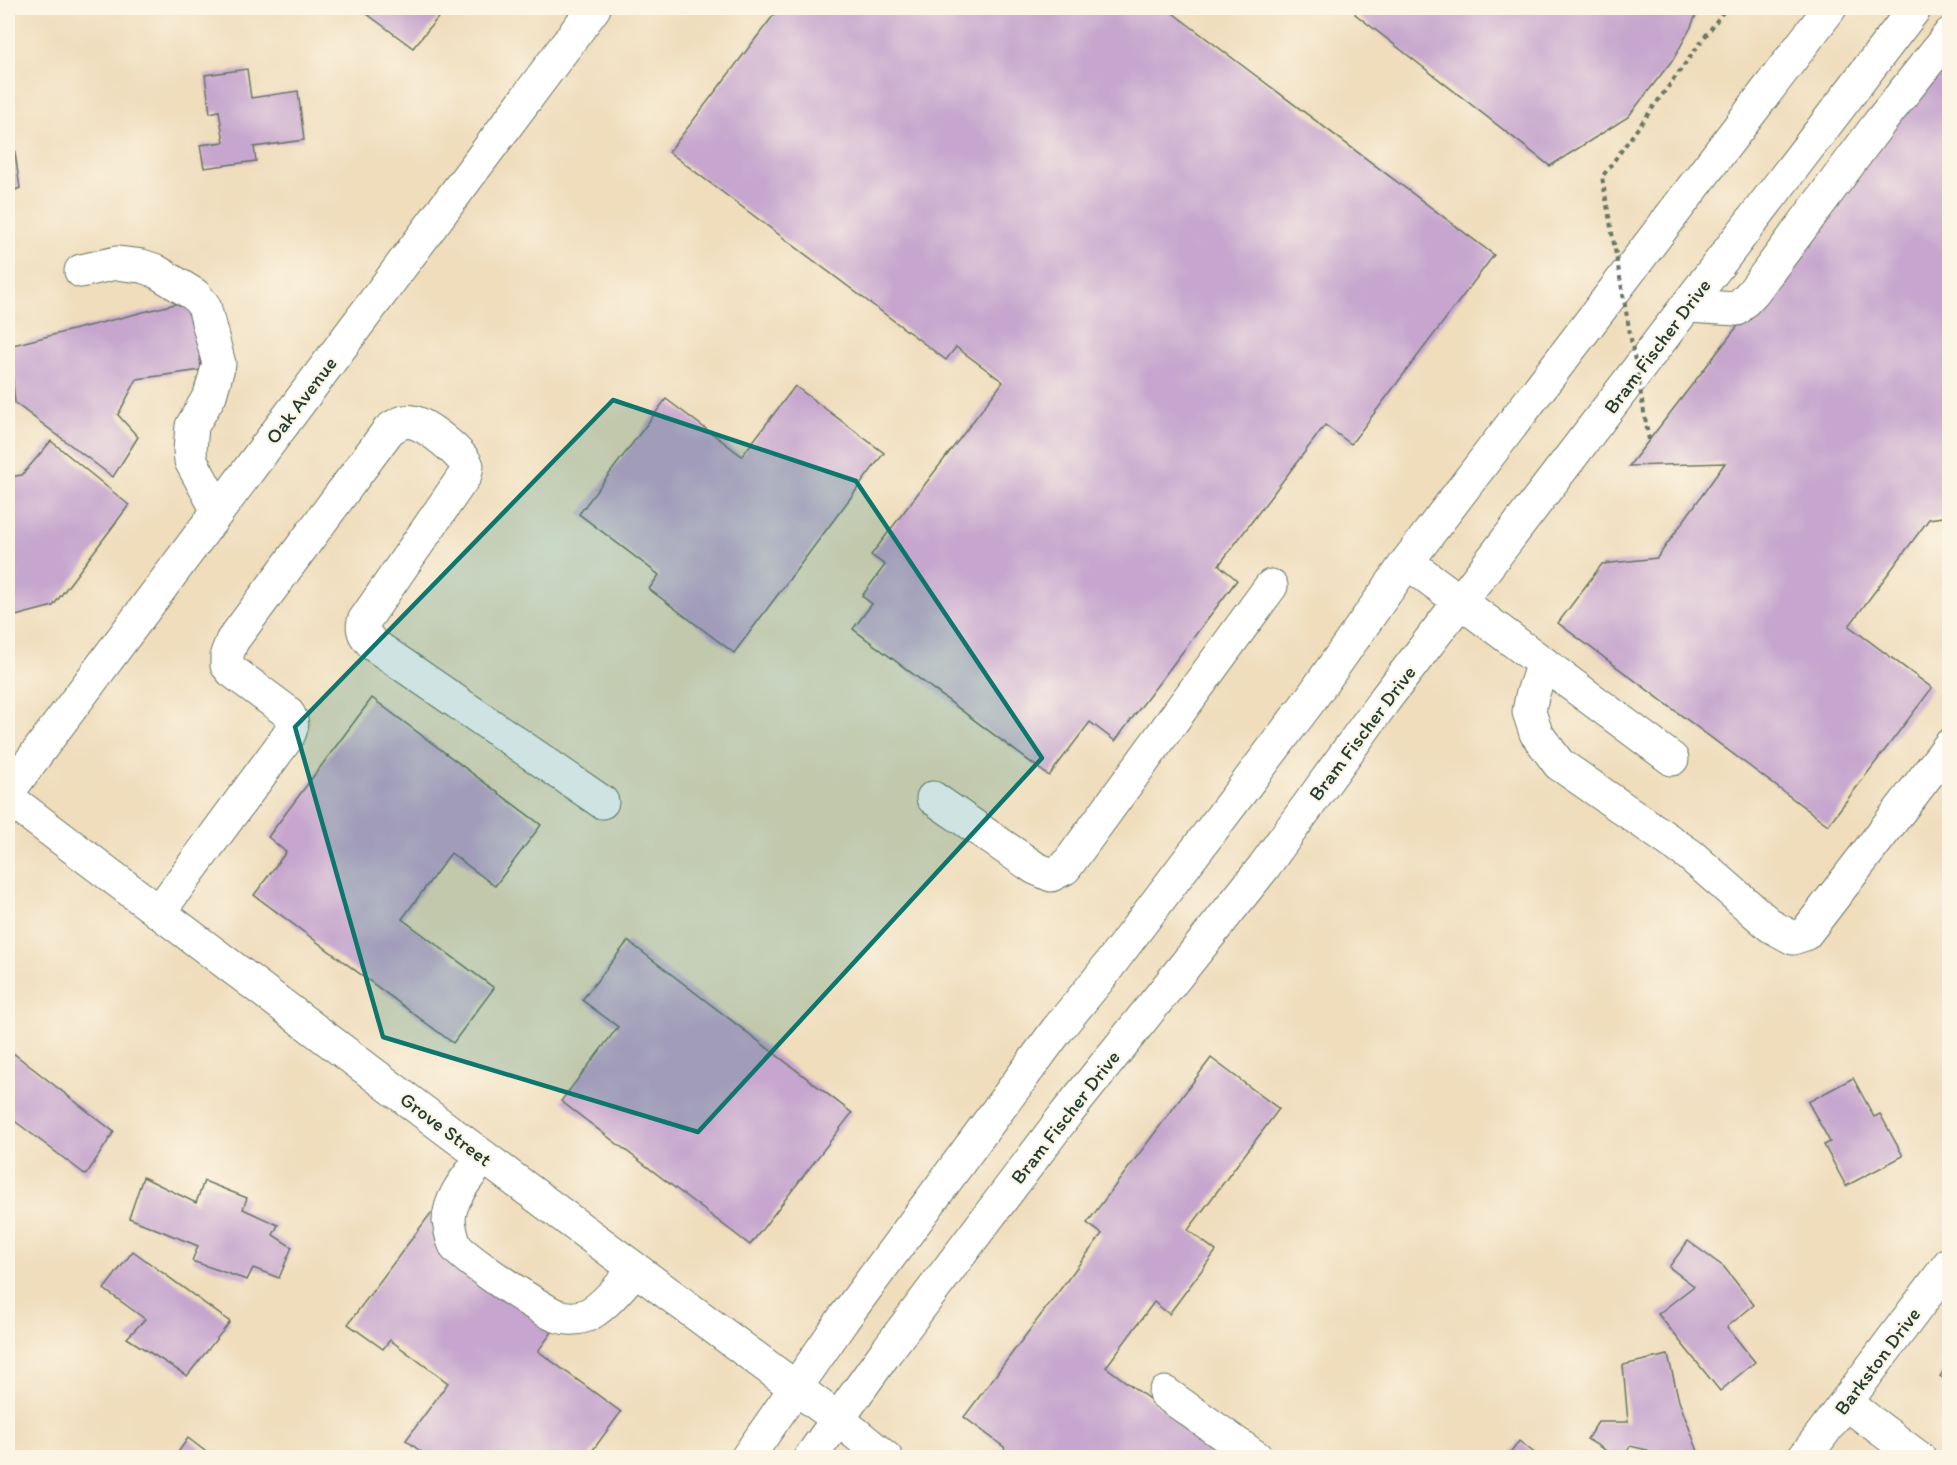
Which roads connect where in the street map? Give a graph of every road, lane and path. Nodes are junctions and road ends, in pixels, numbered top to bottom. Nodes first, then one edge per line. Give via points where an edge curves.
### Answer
1 (594, 8) edge
2 (1726, 8) edge
3 (1830, 8) edge
4 (1915, 8) edge
5 (1950, 34) edge
6 (81, 271) dead end
7 (1688, 306) junction
8 (1649, 440) dead end
9 (218, 511) junction
10 (1407, 562) junction
11 (1271, 586) dead end
12 (1460, 603) junction
13 (1543, 663) junction
14 (1950, 745) edge
15 (1672, 759) dead end
16 (8, 792) edge
17 (8, 798) edge
18 (933, 798) dead end
19 (602, 802) dead end
20 (159, 912) junction
21 (483, 1157) junction
22 (1950, 1263) edge
23 (635, 1270) junction
24 (795, 1388) junction
25 (1165, 1393) dead end
26 (1846, 1403) junction
27 (838, 1419) junction
28 (747, 1458) edge
29 (810, 1458) edge
30 (886, 1458) edge
31 (1257, 1458) edge
32 (1804, 1458) edge
33 (1919, 1458) edge

1 - 9 main road, Oak Avenue
2 - 8 path, bridge via 1602,177
3 - 10 main road
4 - 7 main road, Bram Fischer Drive
5 - 7 main road via 1737,309
6 - 9 main road via 116,263 142,266 195,295 204,306 219,364 210,395 192,426 190,450 191,460
7 - 12 main road, Bram Fischer Drive
9 - 16 main road, Oak Avenue
10 - 12 main road
10 - 24 main road via 1310,700 1051,1038
11 - 18 main road via 1065,868 1051,875 1035,868
12 - 13 main road
12 - 27 main road, Bram Fischer Drive via 1263,868 1066,1114
13 - 14 main road via 1528,712 1536,733 1559,764 1690,855 1771,926 1793,938 1806,934
13 - 15 main road
17 - 20 main road, Grove Street
19 - 20 main road via 365,636 364,621 465,475 467,466 462,456 422,426 402,423 388,431 232,641 227,665 286,711 293,719 293,728
20 - 21 main road, Grove Street
21 - 23 main road, Grove Street
21 - 23 main road via 458,1192 449,1222 457,1248 515,1292 540,1309 572,1319 587,1316
22 - 26 main road, Barkston Drive
23 - 24 main road, Grove Street
24 - 27 main road, Grove Street
24 - 28 main road
25 - 31 main road
26 - 32 main road, Barkston Drive
26 - 33 main road
27 - 29 main road, Bram Fischer Drive
27 - 30 main road, Grove Street

